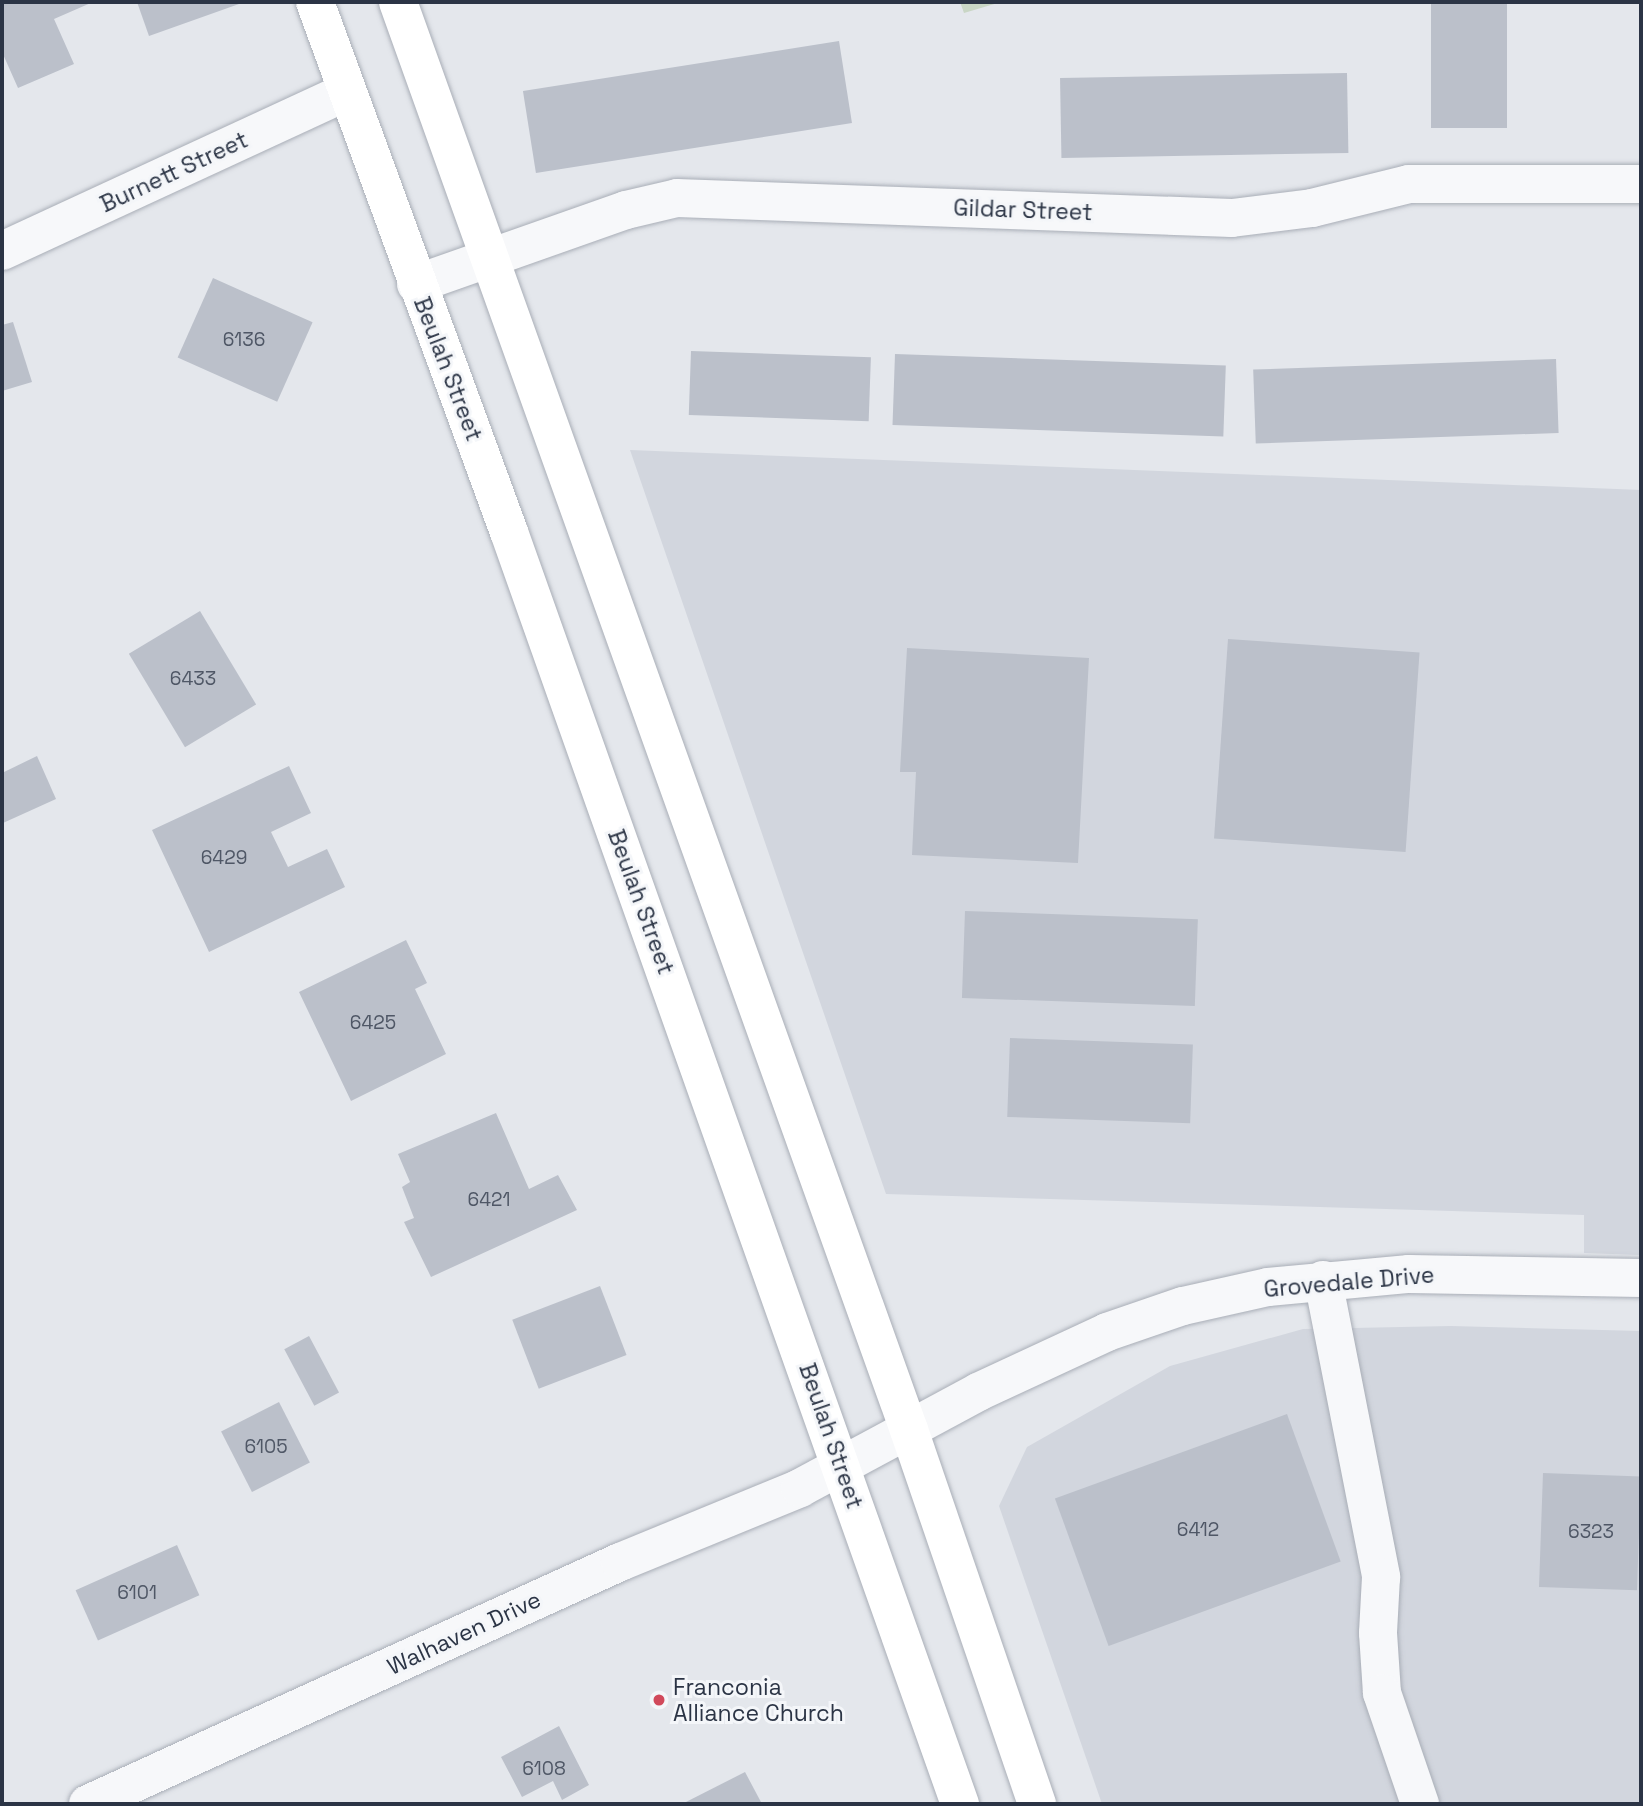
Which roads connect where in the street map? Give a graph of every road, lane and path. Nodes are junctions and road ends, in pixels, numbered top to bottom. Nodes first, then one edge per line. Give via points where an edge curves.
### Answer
1 (315, 2) edge
2 (398, 2) edge
3 (346, 92) junction
4 (1641, 184) edge
5 (2, 251) edge
6 (490, 258) junction
7 (416, 284) junction
8 (1641, 1278) edge
9 (1323, 1280) junction
10 (909, 1430) junction
11 (842, 1465) junction
12 (94, 1803) edge
13 (960, 1804) edge
14 (1037, 1804) edge
15 (1420, 1804) edge

1 - 3 main road, Beulah Street
2 - 6 main road
3 - 5 street, Burnett Street
3 - 7 main road, Beulah Street
4 - 6 street, Gildar Street via 1409,184 1312,208 1232,218 677,198 626,210
6 - 7 street, Gildar Street
6 - 10 main road
7 - 11 main road, Beulah Street via 514,544
8 - 9 street, Grovedale Drive via 1462,1273
9 - 10 street, Grovedale Drive via 1184,1306 1107,1332
9 - 15 street via 1381,1577 1377,1633 1382,1693
10 - 11 street, Grovedale Drive
10 - 14 main road
11 - 12 street, Walhaven Drive
11 - 13 main road, Beulah Street

